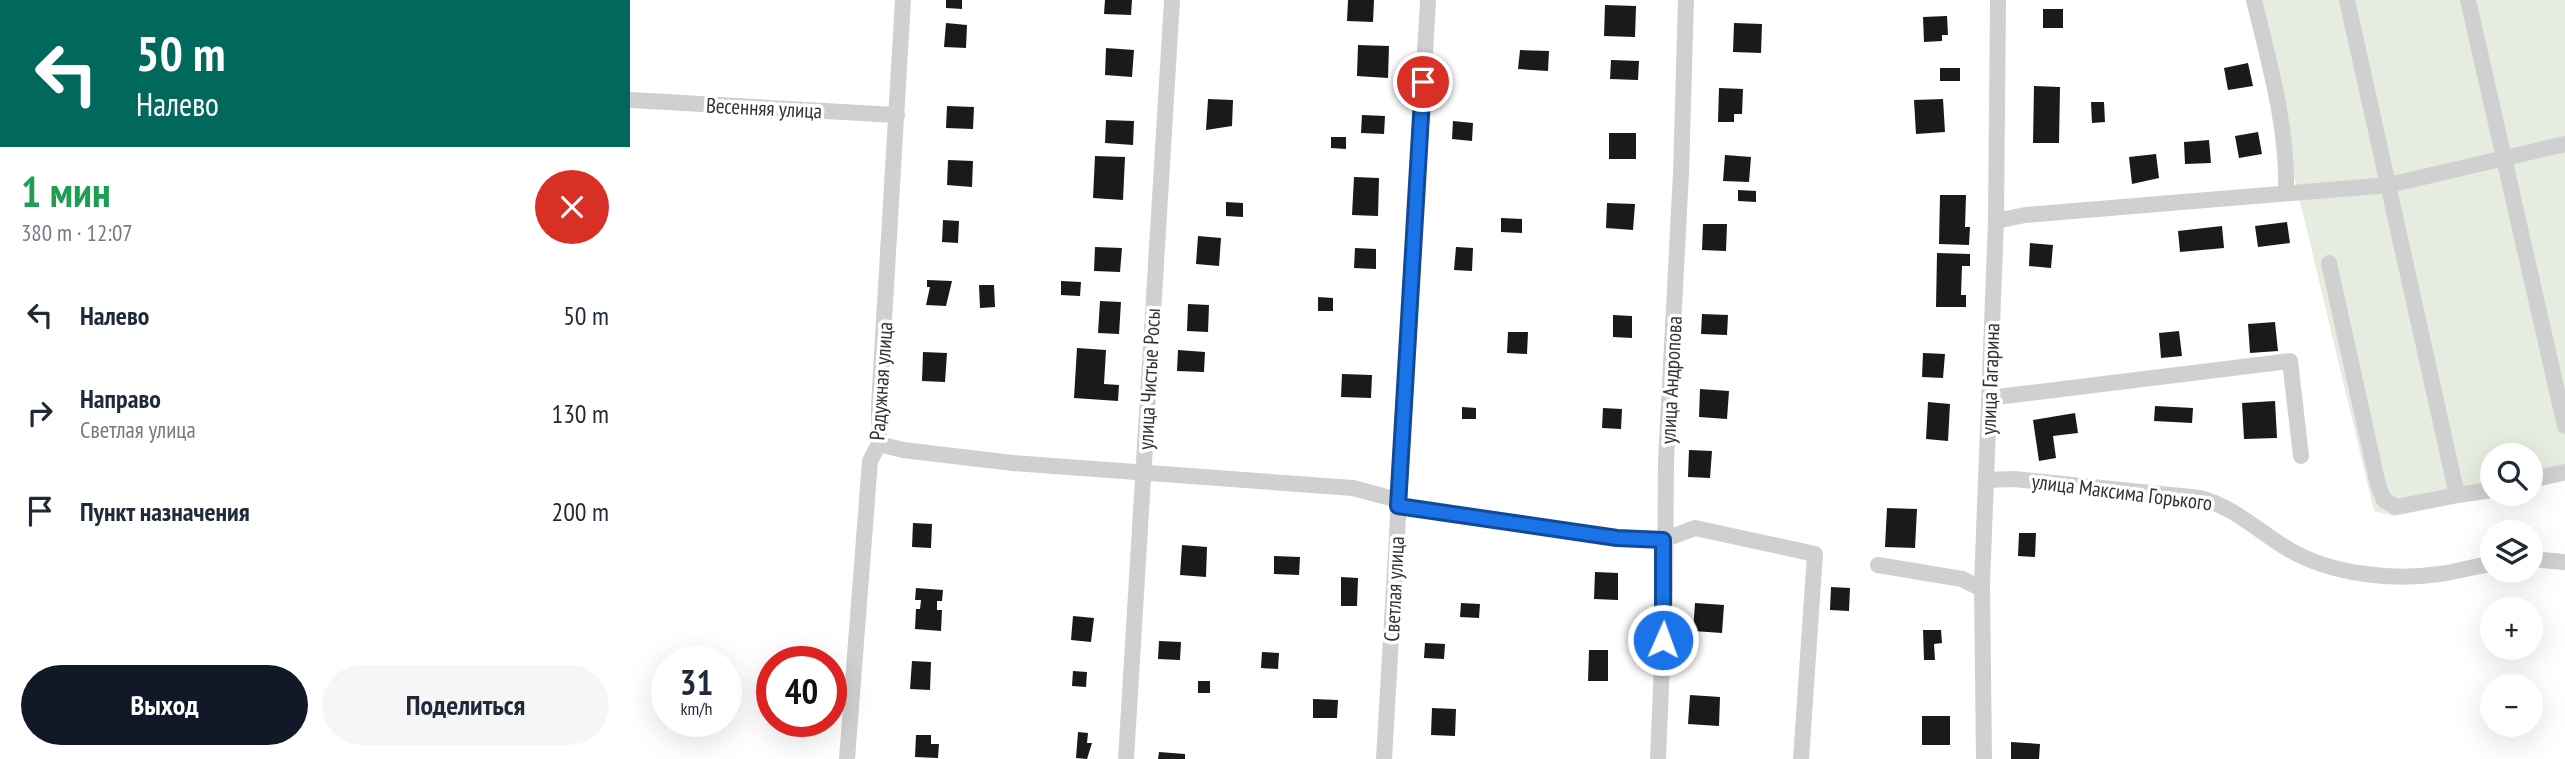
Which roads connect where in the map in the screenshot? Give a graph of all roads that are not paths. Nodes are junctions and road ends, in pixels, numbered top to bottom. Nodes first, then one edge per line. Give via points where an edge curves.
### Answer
1 (903, 0) edge
2 (1172, 0) edge
3 (1428, 0) edge
4 (1686, 0) edge
5 (1998, 0) edge
6 (2254, 0) edge
7 (2347, 0) edge
8 (2468, 0) edge
9 (630, 100) edge
10 (897, 115) junction
11 (2565, 144) edge
12 (2506, 157) junction
13 (2389, 185) junction
14 (2286, 192) junction
15 (1996, 221) junction
16 (2329, 263) dead end
17 (1989, 398) junction
18 (2565, 426) edge
19 (879, 444) junction
20 (2301, 456) dead end
21 (2565, 471) edge
22 (1144, 473) junction
23 (2543, 477) edge
24 (1986, 480) junction
25 (2480, 492) edge
26 (2457, 495) junction
27 (1398, 503) junction
28 (1663, 540) junction
29 (2543, 560) edge
30 (2565, 562) edge
31 (1878, 565) dead end
32 (2480, 566) edge
33 (1982, 589) junction
34 (847, 759) edge
35 (1126, 759) edge
36 (1384, 759) edge
37 (1658, 759) edge
38 (1801, 759) edge
39 (1984, 759) edge

1 - 10 street, Радужная улица
2 - 22 street, улица Чистые Росы
3 - 27 street, Светлая улица
4 - 28 street, улица Андропова
5 - 15 street, улица Гагарина
6 - 14 street via 2275,91 2287,165
7 - 13 street
8 - 12 street
9 - 10 street, Весенняя улица
10 - 19 street, Радужная улица
11 - 12 street
12 - 13 street
12 - 18 street
13 - 14 street
13 - 26 street
14 - 15 street
15 - 17 street, улица Гагарина
16 - 26 street via 2384,500 2396,506
17 - 20 street via 2290,361
17 - 24 street, улица Гагарина
19 - 22 street via 1013,463
19 - 34 street, Радужная улица via 870,461
21 - 23 street
22 - 27 street via 1353,488
22 - 35 street, улица Чистые Росы
24 - 32 street, улица Максима Горького via 2200,498 2222,504 2289,550 2321,564 2365,573 2439,574
24 - 33 street, улица Гагарина
25 - 26 street
27 - 28 street via 1617,538
27 - 36 street, Светлая улица
28 - 37 street, улица Андропова
28 - 38 street via 1695,528 1815,554
29 - 30 street
31 - 33 street via 1962,579
33 - 39 street, улица Гагарина

